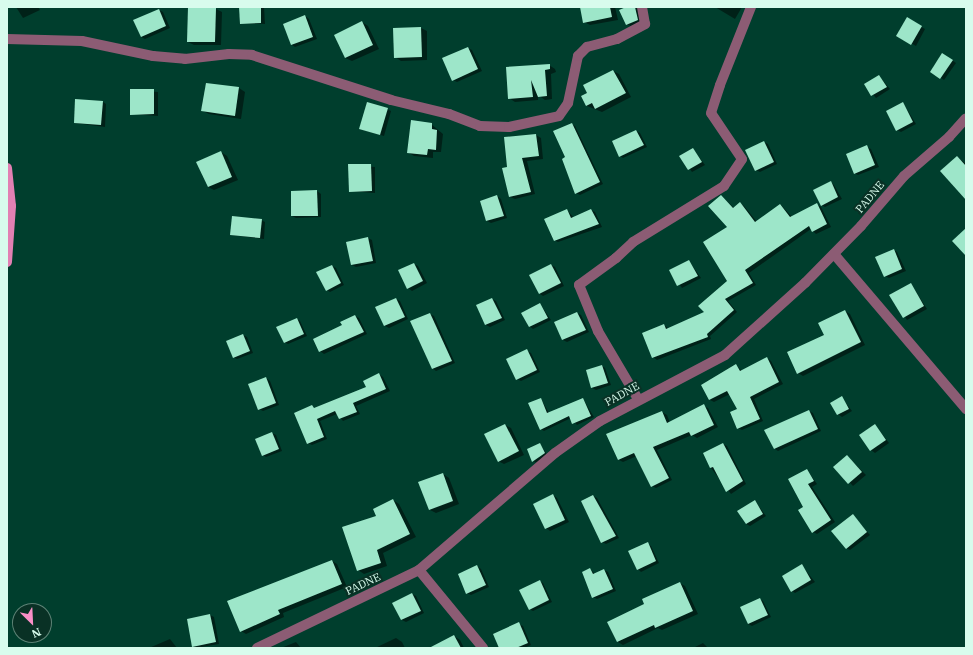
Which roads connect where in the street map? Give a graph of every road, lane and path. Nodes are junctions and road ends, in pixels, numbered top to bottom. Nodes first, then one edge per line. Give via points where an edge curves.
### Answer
1 (642, 7) edge
2 (752, 7) edge
3 (7, 39) edge
4 (966, 118) edge
5 (7, 168) edge
6 (834, 254) junction
7 (7, 262) edge
8 (638, 399) junction
9 (966, 409) edge
10 (419, 570) junction
11 (257, 648) edge
12 (483, 648) edge

1 - 3 street via 645,24 617,39 587,47 578,56 568,104 559,116 509,128 480,126 449,114 391,100 252,55 229,54 185,59 153,56 82,41
2 - 8 street via 711,113 742,159 724,186 639,238 579,285 598,331
4 - 6 street, PADNE via 948,138 904,176
5 - 7 main road via 11,206
6 - 8 street, PADNE via 764,322 725,354
6 - 9 street
8 - 10 street, PADNE via 600,421 556,453
10 - 11 street, PADNE
10 - 12 street

